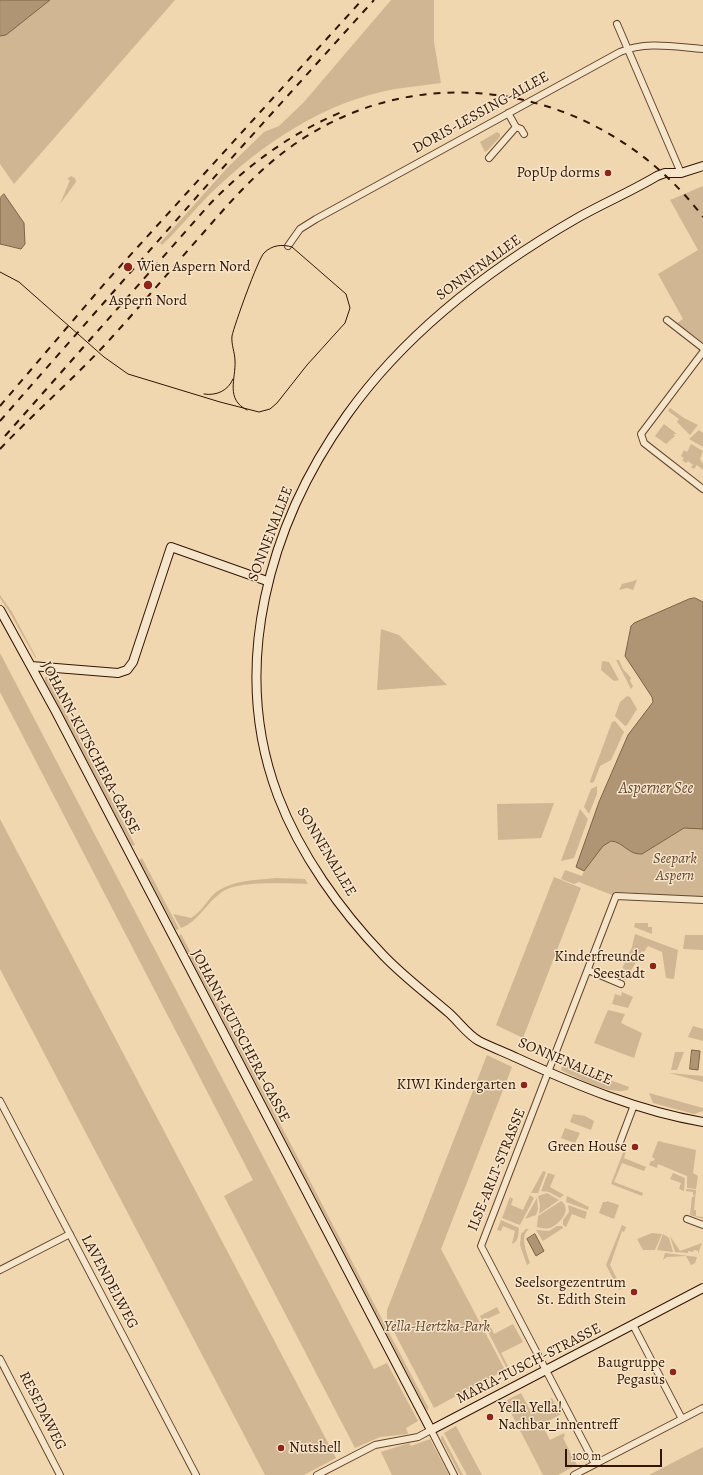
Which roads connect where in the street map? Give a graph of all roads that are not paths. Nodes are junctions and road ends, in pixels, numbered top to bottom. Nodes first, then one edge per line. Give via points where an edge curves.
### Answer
1 (617, 24) dead end
2 (627, 49) junction
3 (703, 49) edge
4 (508, 113) junction
5 (516, 127) junction
6 (524, 134) dead end
7 (489, 158) dead end
8 (703, 166) edge
9 (681, 173) junction
10 (288, 246) dead end
11 (667, 320) dead end
12 (703, 348) edge
13 (703, 352) edge
14 (703, 489) edge
15 (267, 581) junction
16 (0, 610) edge
17 (31, 666) junction
18 (703, 900) edge
19 (588, 970) junction
20 (621, 984) dead end
21 (549, 1073) junction
22 (0, 1101) edge
23 (634, 1105) junction
24 (703, 1122) edge
25 (620, 1142) dead end
26 (687, 1219) dead end
27 (703, 1226) edge
28 (70, 1234) junction
29 (0, 1270) edge
30 (703, 1288) edge
31 (633, 1325) junction
32 (0, 1359) edge
33 (546, 1370) junction
34 (703, 1408) edge
35 (682, 1419) junction
36 (431, 1430) junction
37 (595, 1464) junction
38 (60, 1475) edge
39 (196, 1475) edge
40 (317, 1475) edge
41 (454, 1475) edge
42 (574, 1475) edge

1 - 2 street
2 - 3 street, DORIS-LESSING-ALLEE via 654,46
2 - 4 street, DORIS-LESSING-ALLEE
2 - 9 street
4 - 5 street
4 - 10 street, DORIS-LESSING-ALLEE via 316,219 300,229
5 - 6 street
5 - 7 street
8 - 9 street, SONNENALLEE
9 - 15 street, SONNENALLEE via 665,173 536,243 491,273 453,303 402,349 354,406 320,457 294,508
11 - 12 street
13 - 14 street via 641,434 641,439 646,445
15 - 17 street via 171,547 133,662 127,670 118,672
15 - 21 street, SONNENALLEE via 258,646 257,680 261,729 278,798 301,843 352,920 406,978 479,1041
16 - 17 street, JOHANN-KUTSCHERA-GASSE
17 - 36 street, JOHANN-KUTSCHERA-GASSE
18 - 19 street, ILSE-ARLT-STRASSE via 616,896
19 - 20 street
19 - 21 street, ILSE-ARLT-STRASSE
21 - 23 street, SONNENALLEE
21 - 33 street, ILSE-ARLT-STRASSE via 481,1246
22 - 28 street, LAVENDELWEG
23 - 24 street, SONNENALLEE
23 - 25 street
26 - 27 street
28 - 29 street
28 - 39 street, LAVENDELWEG
30 - 31 street, MARIA-TUSCH-STRASSE
31 - 33 street, MARIA-TUSCH-STRASSE
31 - 35 street
32 - 38 street, RESEDAWEG
33 - 36 street, MARIA-TUSCH-STRASSE
33 - 37 street, ILSE-ARLT-STRASSE
34 - 35 street
35 - 37 street
36 - 40 street via 412,1438 374,1445
36 - 41 street, JOHANN-KUTSCHERA-GASSE
37 - 42 street

